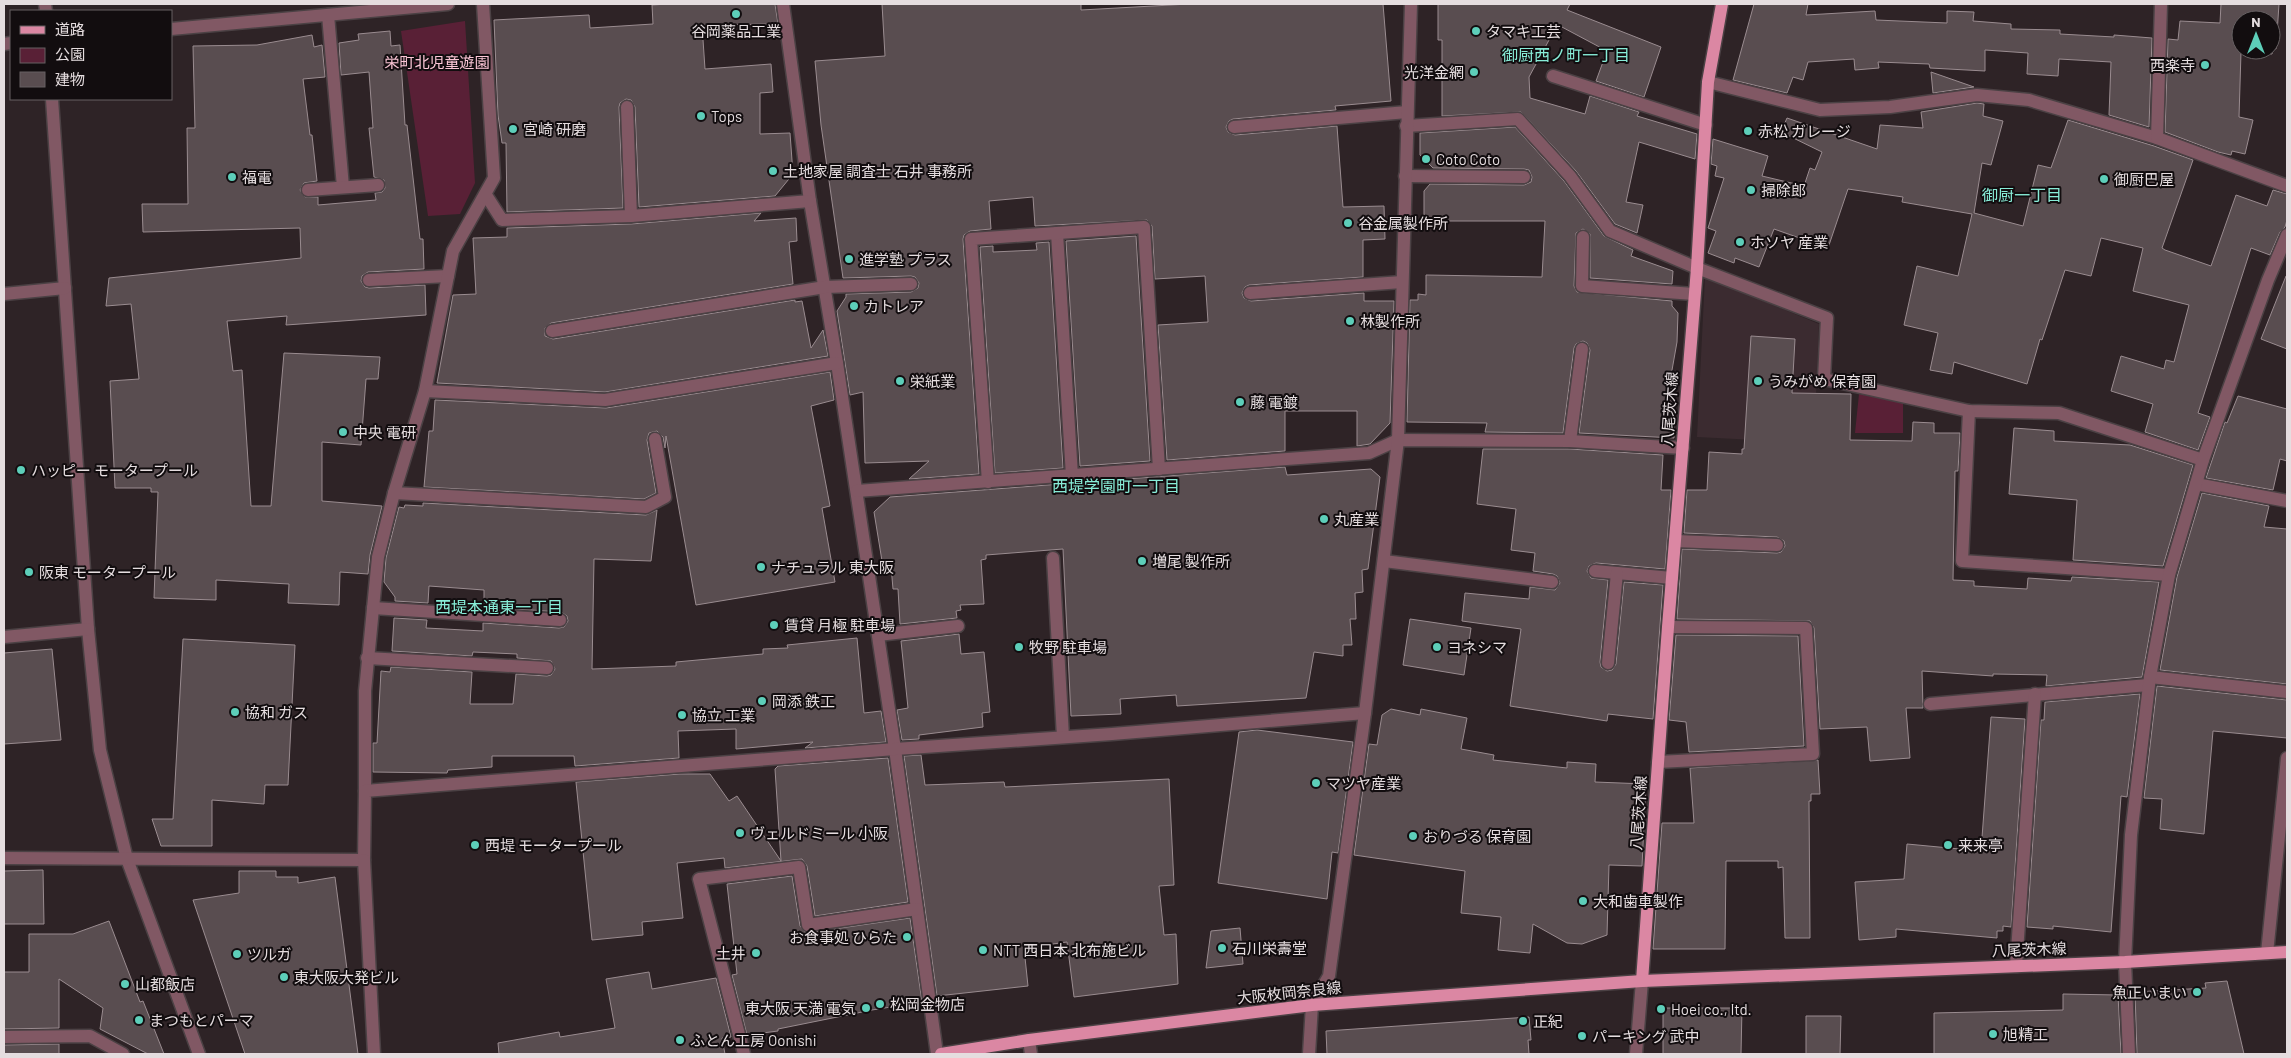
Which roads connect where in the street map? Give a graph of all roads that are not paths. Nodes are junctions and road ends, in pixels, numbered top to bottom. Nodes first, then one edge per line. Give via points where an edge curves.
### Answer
1 (447, 4) edge
2 (483, 4) edge
3 (783, 4) edge
4 (1412, 4) edge
5 (1722, 4) edge
6 (2161, 4) edge
7 (328, 14) junction
8 (172, 29) edge
9 (1553, 76) dead end
10 (1708, 82) junction
11 (52, 100) edge
12 (627, 107) dead end
13 (1407, 112) junction
14 (1706, 125) junction
15 (1406, 126) junction
16 (1234, 127) dead end
17 (2157, 138) junction
18 (1405, 176) junction
19 (1524, 177) dead end
20 (378, 185) dead end
21 (2287, 186) edge
22 (343, 187) junction
23 (308, 190) dead end
24 (486, 195) junction
25 (810, 201) junction
26 (631, 216) junction
27 (1057, 233) junction
28 (2287, 235) edge
29 (1583, 237) dead end
30 (1697, 268) junction
31 (448, 276) junction
32 (369, 280) dead end
33 (1402, 282) junction
34 (911, 284) dead end
35 (825, 287) junction
36 (65, 288) junction
37 (1250, 293) dead end
38 (4, 294) edge
39 (1694, 294) junction
40 (552, 330) dead end
41 (1582, 348) dead end
42 (837, 363) junction
43 (425, 391) junction
44 (1969, 411) junction
45 (655, 439) dead end
46 (1398, 440) junction
47 (1570, 441) junction
48 (1683, 448) junction
49 (2202, 460) junction
50 (1159, 469) junction
51 (1072, 476) junction
52 (988, 482) junction
53 (2196, 484) junction
54 (856, 491) junction
55 (394, 493) junction
56 (2287, 501) edge
57 (1675, 541) junction
58 (1777, 545) dead end
59 (1054, 558) dead end
60 (1384, 560) junction
61 (1595, 571) dead end
62 (1617, 572) junction
63 (2169, 575) junction
64 (1672, 578) junction
65 (1552, 582) dead end
66 (373, 608) junction
67 (560, 620) dead end
68 (958, 626) dead end
69 (1668, 627) junction
70 (88, 629) junction
71 (878, 635) junction
72 (4, 638) edge
73 (367, 658) junction
74 (1608, 663) dead end
75 (548, 668) dead end
76 (2149, 681) junction
77 (2287, 692) edge
78 (2035, 694) junction
79 (1930, 704) dead end
80 (1365, 712) junction
81 (1063, 738) junction
82 (895, 748) junction
83 (2287, 758) edge
84 (1658, 762) junction
85 (365, 792) junction
86 (4, 858) edge
87 (127, 859) junction
88 (364, 860) junction
89 (917, 909) junction
90 (2287, 952) edge
91 (2267, 953) junction
92 (2125, 962) junction
93 (2016, 966) junction
94 (1642, 981) junction
95 (1312, 1005) junction
96 (4, 1037) edge
97 (1029, 1040) junction
98 (123, 1054) edge
99 (199, 1054) edge
100 (374, 1054) edge
101 (744, 1054) edge
102 (939, 1054) edge
103 (1031, 1054) edge
104 (1309, 1054) edge
105 (1636, 1054) edge
106 (2129, 1054) edge

1 - 7 street
2 - 24 street via 494,178
3 - 25 street
4 - 13 street
5 - 10 main road, 八尾茨木線
6 - 17 street
7 - 8 street
7 - 22 street
9 - 14 street
10 - 14 main road, 八尾茨木線
10 - 17 street via 1820,110 1890,107 1977,95 2028,100
11 - 36 street
12 - 26 street
13 - 15 street
13 - 16 street
14 - 30 main road, 八尾茨木線
15 - 18 street
15 - 30 street via 1518,119 1570,176 1610,231
17 - 21 street
18 - 19 street
18 - 33 street
20 - 22 street
22 - 23 street
24 - 26 street via 502,220
24 - 31 street via 453,251
25 - 26 street
25 - 35 street
27 - 50 street via 1144,227
27 - 51 street
27 - 52 street via 971,239
28 - 49 street
29 - 39 street via 1582,286
30 - 39 main road, 八尾茨木線
30 - 44 street via 1827,318 1824,380
31 - 32 street
31 - 43 street
33 - 37 street
33 - 46 street
34 - 35 street
35 - 40 street
35 - 42 street
36 - 38 street
36 - 70 street
39 - 48 main road, 八尾茨木線
41 - 47 street
42 - 43 street via 606,400
42 - 54 street
43 - 55 street
44 - 49 street via 2059,413
44 - 63 street via 1962,561
45 - 55 street via 665,497 646,507
46 - 47 street
46 - 50 street via 1369,453
46 - 60 street
47 - 48 street
48 - 57 main road, 八尾茨木線
49 - 53 street
50 - 51 street
51 - 52 street
52 - 54 street
53 - 56 street
53 - 63 street
54 - 71 street
55 - 66 street via 378,557
57 - 58 street
57 - 64 main road, 八尾茨木線
59 - 81 street
60 - 65 street
60 - 80 street
61 - 62 street
62 - 64 street
62 - 74 street
63 - 76 street
64 - 69 main road, 八尾茨木線
66 - 67 street
66 - 73 street
68 - 71 street
69 - 84 main road, 八尾茨木線
69 - 84 street via 1806,628 1813,754
70 - 72 street
70 - 87 street via 100,750
71 - 82 street
73 - 75 street
73 - 85 street
76 - 77 street
76 - 78 street
76 - 92 street via 2131,835
78 - 79 street
78 - 93 street
80 - 81 street
80 - 95 street via 1329,976
81 - 82 street
82 - 85 street
82 - 89 street
83 - 91 street
84 - 94 main road, 八尾茨木線
85 - 88 street
86 - 87 street
87 - 88 street
87 - 99 street
88 - 100 street
89 - 101 street via 808,924 799,867 699,879
89 - 102 street
90 - 91 main road, 八尾茨木線
91 - 92 main road, 八尾茨木線
92 - 93 main road, 八尾茨木線
92 - 106 street
93 - 94 main road, 八尾茨木線
94 - 95 main road, 大阪枚岡奈良線
94 - 105 street
95 - 97 main road, 大阪枚岡奈良線
95 - 104 street
96 - 98 street via 90,1036
97 - 102 main road, 大阪枚岡奈良線
97 - 103 street

